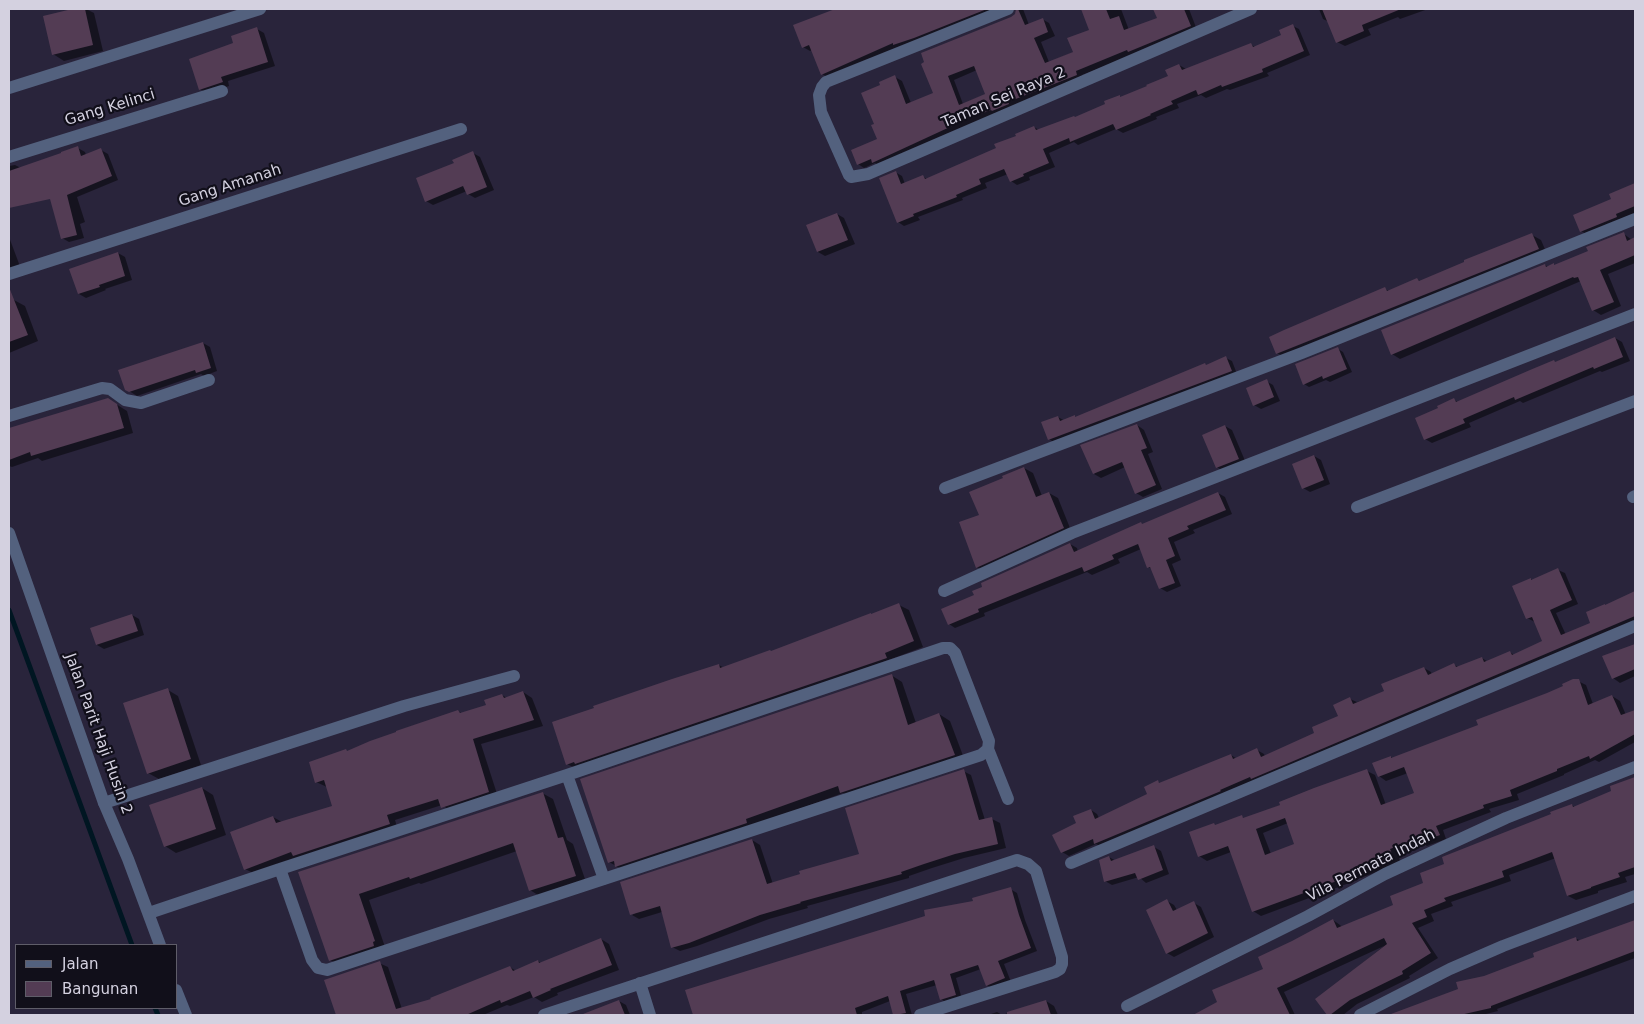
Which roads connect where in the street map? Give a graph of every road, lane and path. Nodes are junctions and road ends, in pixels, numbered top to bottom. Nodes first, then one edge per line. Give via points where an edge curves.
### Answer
1 (260, 9) edge
2 (1008, 9) edge
3 (1251, 9) edge
4 (9, 88) edge
5 (222, 91) dead end
6 (461, 129) dead end
7 (9, 157) edge
8 (1635, 219) edge
9 (9, 274) edge
10 (1635, 314) edge
11 (208, 380) dead end
12 (1635, 401) edge
13 (9, 416) edge
14 (945, 488) dead end
15 (1357, 507) dead end
16 (9, 533) edge
17 (944, 591) dead end
18 (1635, 626) edge
19 (514, 676) dead end
20 (988, 749) junction
21 (1635, 767) edge
22 (567, 775) junction
23 (1008, 799) dead end
24 (104, 803) junction
25 (1071, 863) dead end
26 (280, 869) junction
27 (604, 879) junction
28 (1635, 896) edge
29 (149, 913) junction
30 (160, 944) edge
31 (640, 983) junction
32 (178, 995) edge
33 (1127, 1006) dead end
34 (186, 1015) edge
35 (544, 1015) edge
36 (650, 1015) edge
37 (920, 1015) edge
38 (1360, 1015) edge

1 - 4 street
2 - 3 street, Taman Sei Raya 2 via 826,82 819,95 821,112 849,176 868,174
5 - 7 street, Gang Kelinci
6 - 9 street, Gang Amanah
8 - 14 street via 1302,353
10 - 17 street via 1072,533
11 - 13 street via 141,403 125,400 102,388
12 - 15 street
16 - 24 street, Jalan Parit Haji Husin 2
18 - 25 street
19 - 24 street via 404,706
20 - 22 street via 989,741 955,653 950,648 943,648
20 - 23 street
20 - 27 street via 982,755
21 - 33 street, Vila Permata Indah via 1506,818 1385,874
22 - 26 street
22 - 27 street
24 - 29 street, Jalan Parit Haji Husin 2
26 - 27 street via 312,960 318,968 328,970
26 - 29 street
28 - 38 street via 1450,968
29 - 30 street, Jalan Parit Haji Husin 2
31 - 35 street
31 - 36 street
31 - 37 street via 1017,860 1028,864 1036,871 1039,880 1062,957 1060,969
32 - 34 street

